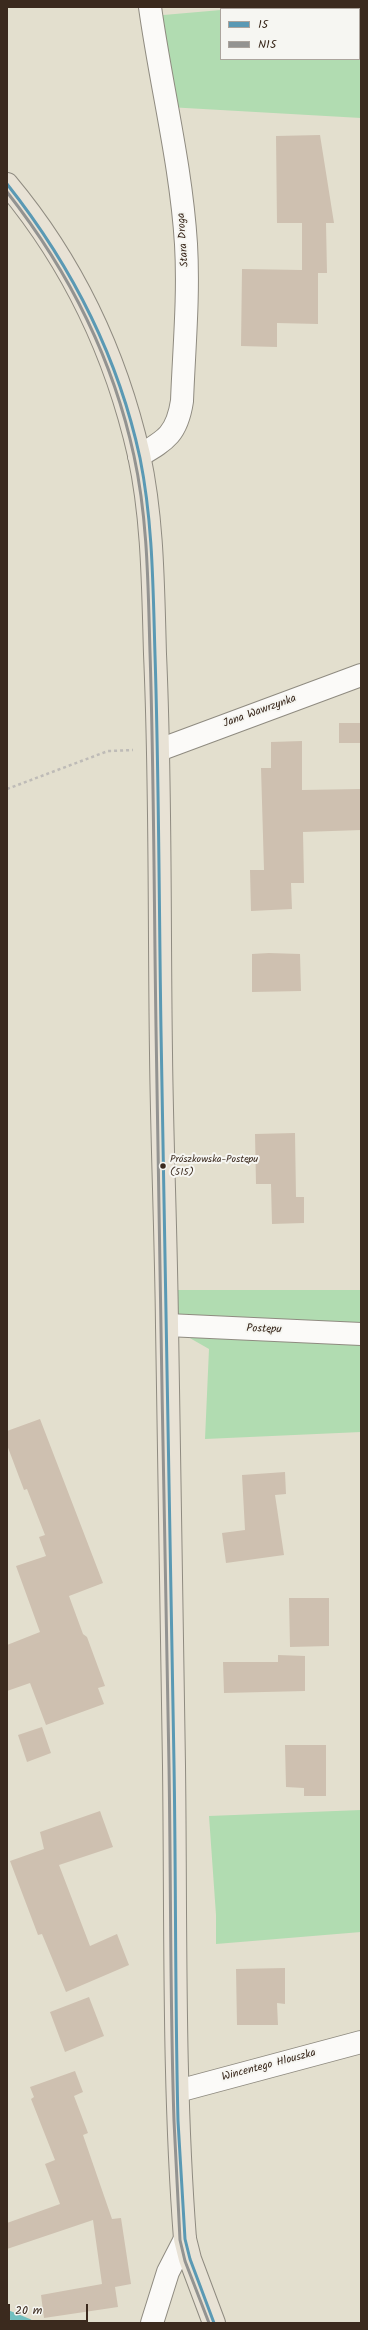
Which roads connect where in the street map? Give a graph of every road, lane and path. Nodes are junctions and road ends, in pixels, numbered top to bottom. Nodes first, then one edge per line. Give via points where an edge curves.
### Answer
1 (150, 7) edge
2 (7, 184) edge
3 (139, 456) junction
4 (361, 675) edge
5 (159, 750) junction
6 (7, 789) edge
7 (167, 1326) junction
8 (361, 1334) edge
9 (361, 2042) edge
10 (178, 2091) junction
11 (185, 2239) junction
12 (152, 2323) edge
13 (214, 2323) edge

1 - 3 street, Stara Droga via 170,122 186,244 186,276 182,402 179,420 164,441
2 - 3 main road via 34,217 64,262 92,317 115,370
3 - 5 main road via 153,562
4 - 5 street, Jana Wawrzynka
5 - 6 path via 108,751
5 - 7 main road via 161,1054
7 - 8 street, Postępu
7 - 10 main road
9 - 10 street, Wincentego Hlouszka
10 - 11 main road
11 - 12 street via 168,2272
11 - 13 main road

